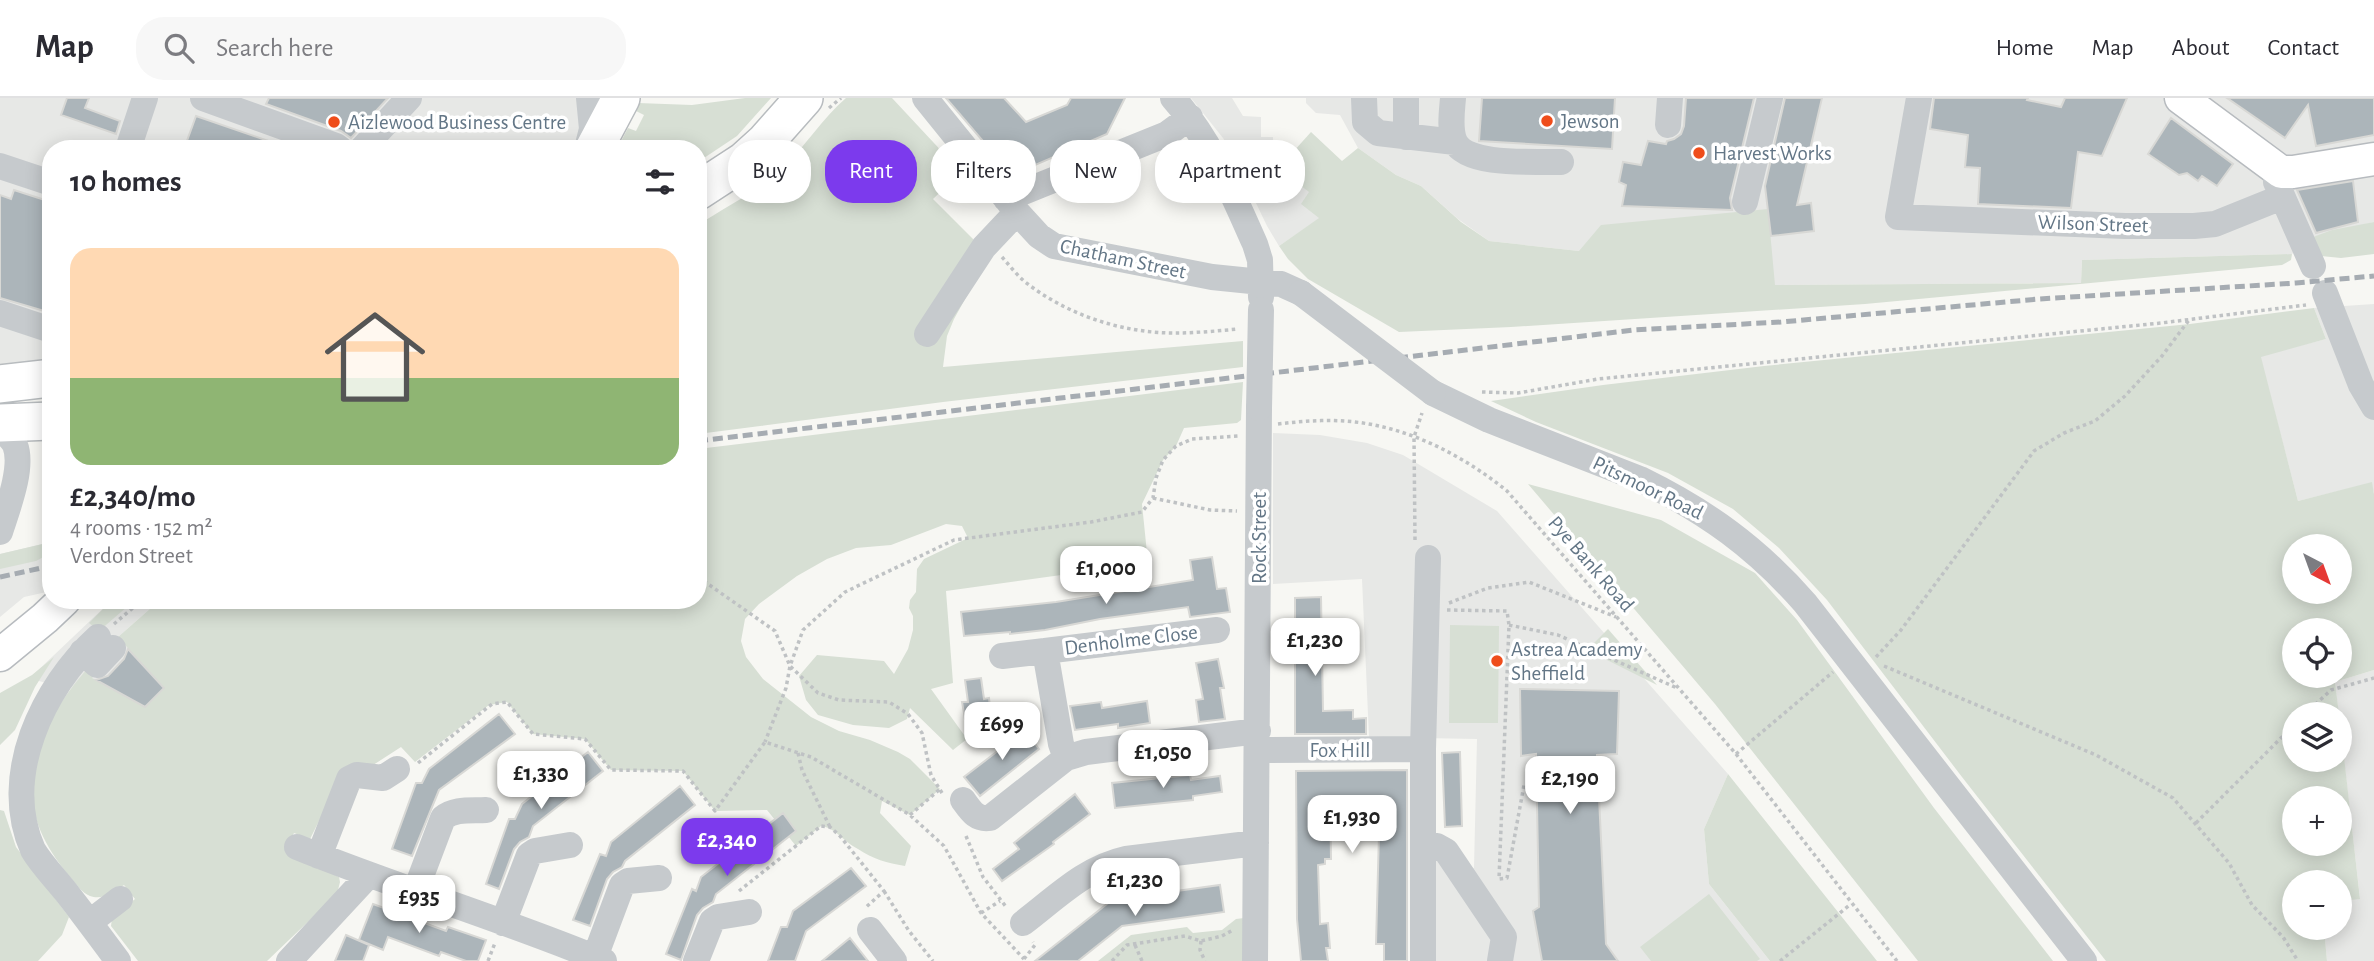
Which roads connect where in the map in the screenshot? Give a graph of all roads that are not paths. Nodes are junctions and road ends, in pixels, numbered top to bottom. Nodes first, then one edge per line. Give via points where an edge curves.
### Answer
1 (145, 98) edge
2 (589, 98) edge
3 (621, 98) edge
4 (804, 98) edge
5 (925, 98) edge
6 (1364, 98) edge
7 (1406, 98) edge
8 (1453, 98) edge
9 (1670, 98) edge
10 (1770, 98) edge
11 (1919, 98) edge
12 (2181, 98) edge
13 (1182, 108) edge
14 (215, 109) edge
15 (406, 113) edge
16 (1668, 125) dead end
17 (1406, 136) junction
18 (131, 140) edge
19 (327, 140) edge
20 (345, 140) edge
21 (589, 140) edge
22 (599, 140) edge
23 (1455, 142) junction
24 (2374, 159) edge
25 (1561, 162) dead end
26 (0, 166) edge
27 (2278, 179) junction
28 (42, 180) edge
29 (707, 185) edge
30 (1745, 202) dead end
31 (1012, 206) junction
32 (2313, 266) dead end
33 (1262, 282) junction
34 (2327, 298) road end
35 (0, 313) edge
36 (42, 327) edge
37 (927, 334) dead end
38 (42, 379) edge
39 (0, 384) edge
40 (2374, 407) edge
41 (42, 421) edge
42 (0, 423) edge
43 (0, 429) edge
44 (0, 532) edge
45 (1428, 558) road end
46 (54, 609) edge
47 (1217, 630) dead end
48 (98, 646) road end
49 (1045, 651) junction
50 (0, 655) edge
51 (1002, 656) dead end
52 (1257, 740) junction
53 (1423, 749) junction
54 (1066, 758) junction
55 (397, 769) road end
56 (948, 794) road end
57 (486, 810) dead end
58 (1256, 843) junction
59 (1424, 844) junction
60 (570, 845) dead end
61 (368, 876) junction
62 (659, 878) dead end
63 (415, 892) junction
64 (120, 899) dead end
65 (749, 912) dead end
66 (90, 922) junction
67 (503, 923) junction
68 (1023, 923) road end
69 (870, 930) road end
70 (600, 959) edge
71 (118, 961) edge
72 (289, 961) edge
73 (696, 961) edge
74 (894, 961) edge
75 (1255, 961) edge
76 (1423, 961) edge
77 (1500, 961) edge
78 (2084, 961) edge

1 - 18 street
2 - 21 street
3 - 22 highway
4 - 29 highway via 751,154
5 - 31 street, Chatham Street
6 - 17 street via 1365,122 1371,129
7 - 17 street
8 - 23 street
9 - 16 street
10 - 30 street
11 - 27 street, Wilson Street via 1898,218 2125,226 2215,224
12 - 27 main road
13 - 31 street via 1167,134
13 - 33 street via 1211,149 1255,244
14 - 19 street
15 - 20 street
17 - 23 street
23 - 25 street via 1482,159
24 - 27 main road
26 - 28 street
27 - 32 street
31 - 33 street, Chatham Street via 1047,242 1062,249
31 - 37 street
33 - 52 street, Rock Street, bridge via 1256,319
33 - 78 street, Pitsmoor Road, bridge via 1282,284 1301,293 1433,393 1640,479 1703,513 1754,551 1859,664
34 - 40 street
35 - 36 street
38 - 39 highway
41 - 42 highway
43 - 44 street via 15,445 18,461 16,507
45 - 53 street
46 - 50 main road
47 - 49 street, Denholme Close
48 - 66 street via 68,667 36,713 21,753 17,787 21,820 34,851
49 - 51 street, Denholme Close
49 - 54 street, Denholme Close
52 - 53 street, Fox Hill
52 - 54 street via 1086,752
52 - 58 street, Rock Street
53 - 59 street
54 - 56 street via 990,818 974,815
55 - 61 street via 383,778 357,775 349,779 308,851
57 - 63 street via 459,811 443,818
58 - 68 street via 1106,863
58 - 75 street, Rock Street
59 - 76 street
59 - 77 street via 1446,851 1504,937
60 - 67 street via 529,855
61 - 63 street
61 - 72 street
62 - 70 street via 622,885
63 - 67 street
64 - 66 street
65 - 73 street via 712,921
66 - 71 street
67 - 70 street
69 - 74 street

